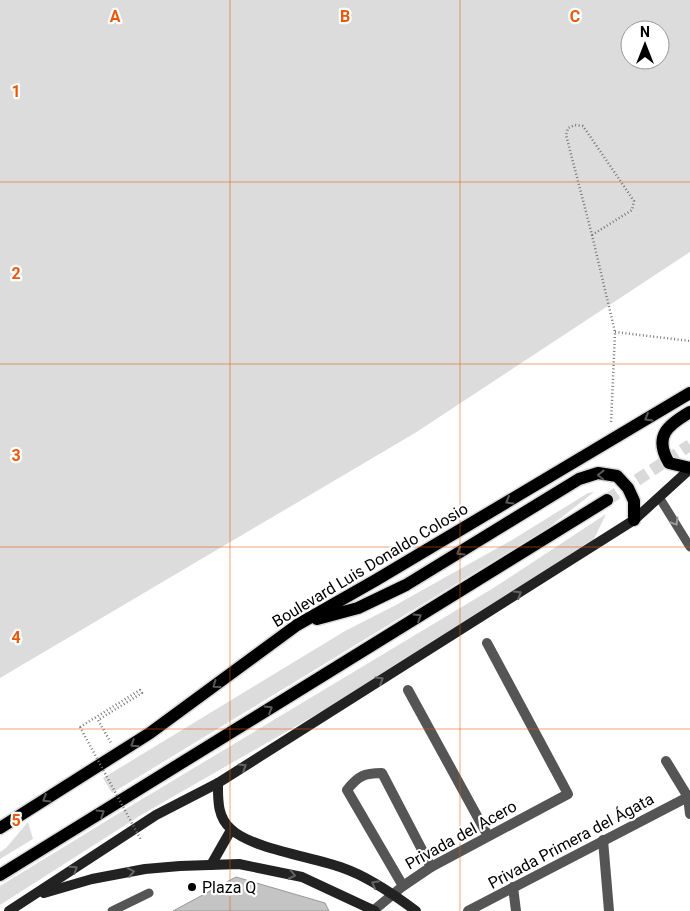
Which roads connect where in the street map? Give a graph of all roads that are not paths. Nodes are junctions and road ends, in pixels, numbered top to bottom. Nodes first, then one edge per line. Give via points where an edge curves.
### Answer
1 (690, 393) edge
2 (690, 412) edge
3 (690, 468) edge
4 (659, 497) junction
5 (607, 500) tunnel mouth
6 (634, 520) junction
7 (689, 545) edge
8 (297, 625) junction
9 (487, 644) dead end
10 (408, 690) dead end
11 (666, 761) dead end
12 (218, 783) junction
13 (688, 797) junction
14 (690, 814) edge
15 (0, 828) edge
16 (231, 830) junction
17 (488, 836) junction
18 (603, 840) junction
19 (211, 865) junction
20 (431, 867) junction
21 (0, 875) edge
22 (403, 886) junction
23 (513, 887) junction
24 (149, 893) dead end
25 (393, 894) junction
26 (33, 896) junction
27 (9, 911) edge
28 (112, 911) edge
29 (375, 911) edge
30 (416, 911) edge
31 (468, 911) edge
32 (516, 911) edge
33 (609, 911) edge

1 -> 8 main road, Boulevard Luis Donaldo Colosio
2 - 3 main road via 667,429 662,446 668,463
3 - 4 street
4 - 6 street
4 -> 7 lane
21 -> 5 main road
6 -> 8 main road via 634,501 628,488 616,476 598,473 580,479 406,585 358,608
12 -> 6 street
8 -> 15 main road, Boulevard Luis Donaldo Colosio via 150,733
9 - 17 street, Privada del Acero via 568,794
10 - 17 street
11 - 13 street
12 - 16 street via 218,805
26 -> 12 street via 156,815
13 - 14 street
13 - 18 street, Privada Primera del Ágata
16 - 19 street
25 -> 16 street via 345,868 250,841
17 - 20 street, Privada del Acero
18 - 23 street, Privada Primera del Ágata
18 - 33 street
26 -> 19 street via 92,879 145,869
19 -> 29 street via 239,864 302,877
20 - 22 street, Privada del Acero
20 - 22 street via 382,773 368,773 356,780 348,790
22 - 25 street, Privada del Acero
23 - 31 street, Privada Primera del Ágata
23 - 32 street
24 - 28 lane
25 - 29 street, Privada del Acero
25 - 30 street
26 - 27 street

